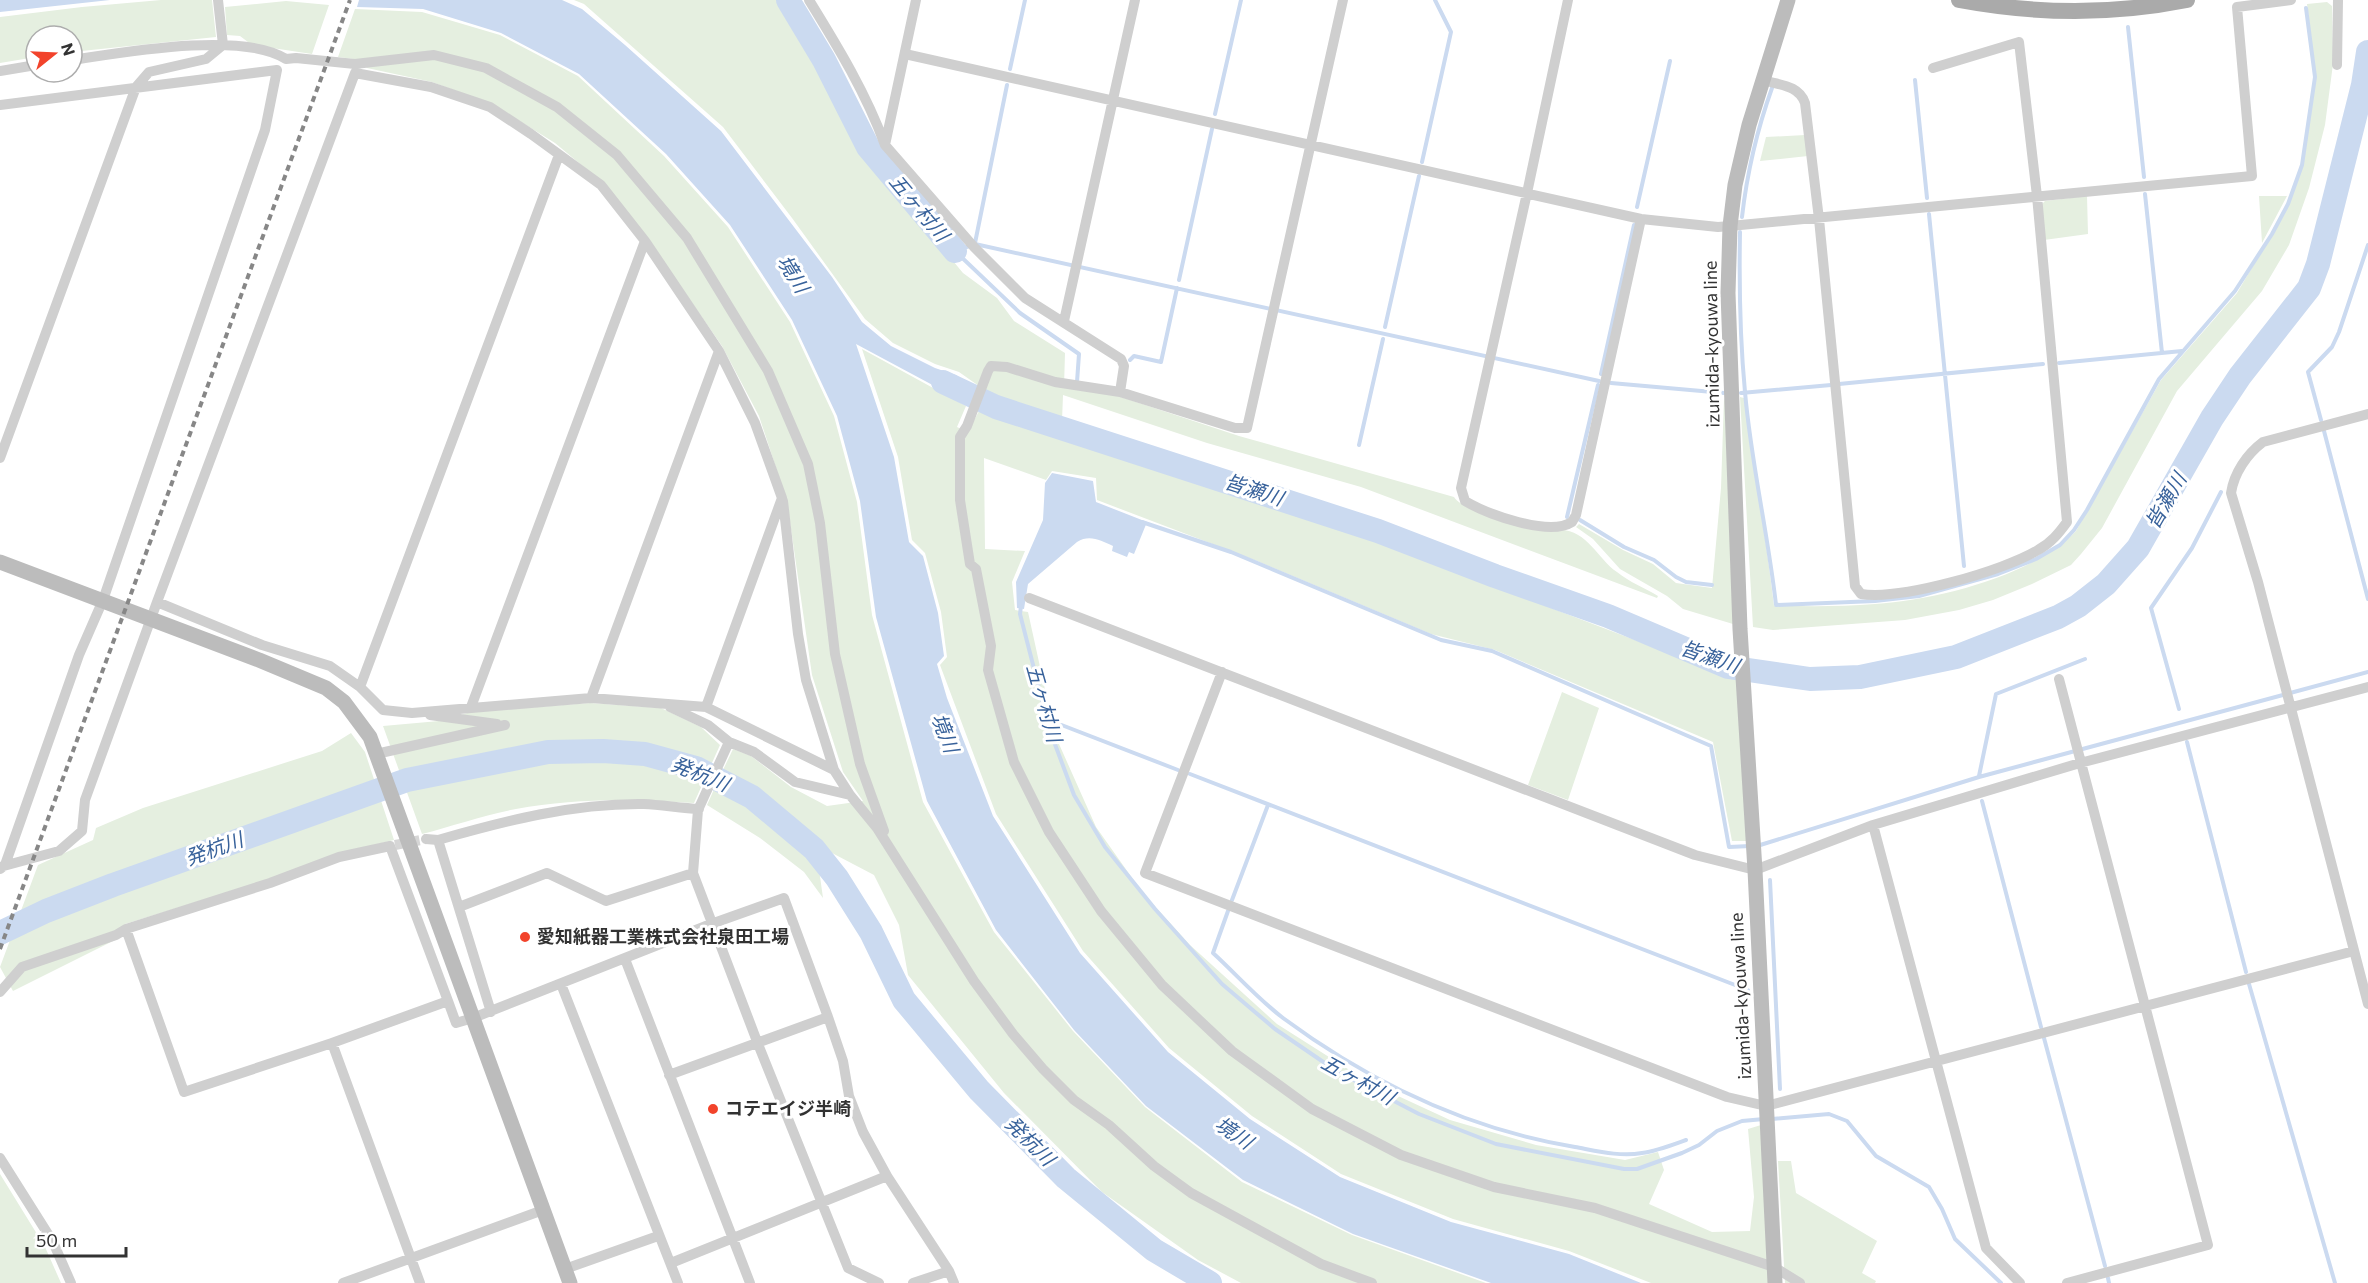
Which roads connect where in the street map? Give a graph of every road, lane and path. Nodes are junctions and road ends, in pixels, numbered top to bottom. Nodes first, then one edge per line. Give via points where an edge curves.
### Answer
1 (218, 0) edge
2 (809, 0) edge
3 (916, 0) edge
4 (1135, 0) edge
5 (1343, 0) edge
6 (1568, 0) edge
7 (1788, 0) edge
8 (1959, 0) edge
9 (2187, 0) edge
10 (2291, 0) edge
11 (2338, 0) edge
12 (223, 45) junction
13 (904, 54) junction
14 (84, 58) edge
15 (286, 59) junction
16 (2337, 65) dead end
17 (24, 67) edge
18 (1933, 68) dead end
19 (355, 69) junction
20 (277, 70) junction
21 (0, 71) edge
22 (1763, 80) junction
23 (136, 87) junction
24 (1113, 100) junction
25 (0, 105) edge
26 (1311, 144) junction
27 (885, 145) junction
28 (559, 155) junction
29 (1527, 193) junction
30 (2037, 196) junction
31 (1641, 219) junction
32 (1819, 219) junction
33 (1730, 226) junction
34 (645, 241) junction
35 (1064, 321) junction
36 (719, 351) junction
37 (1120, 392) junction
38 (2368, 414) edge
39 (0, 458) edge
40 (782, 498) junction
41 (0, 562) edge
42 (1029, 598) dead end
43 (103, 600) junction
44 (157, 602) junction
45 (150, 619) junction
46 (1222, 672) junction
47 (2059, 679) dead end
48 (360, 687) junction
49 (2368, 687) edge
50 (591, 698) junction
51 (662, 703) junction
52 (2291, 704) junction
53 (471, 706) junction
54 (706, 707) junction
55 (411, 713) junction
56 (729, 743) junction
57 (377, 757) junction
58 (2080, 760) junction
59 (834, 770) junction
60 (850, 795) junction
61 (699, 809) junction
62 (1873, 825) junction
63 (426, 839) tunnel mouth
64 (438, 840) junction
65 (888, 845) junction
66 (1755, 866) junction
67 (2, 867) edge
68 (693, 873) junction
69 (459, 907) junction
70 (711, 924) junction
71 (126, 929) junction
72 (2354, 951) junction
73 (625, 959) junction
74 (561, 984) junction
75 (0, 992) edge
76 (448, 1001) junction
77 (2368, 1004) edge
78 (2145, 1005) junction
79 (490, 1012) junction
80 (828, 1017) junction
81 (473, 1018) junction
82 (332, 1042) junction
83 (758, 1044) junction
84 (1935, 1060) junction
85 (669, 1075) junction
86 (1766, 1108) junction
87 (0, 1158) edge
88 (887, 1176) junction
89 (822, 1203) junction
90 (543, 1210) junction
91 (658, 1236) junction
92 (733, 1239) junction
93 (411, 1258) junction
94 (671, 1263) junction
95 (949, 1271) junction
96 (567, 1276) edge
97 (1774, 1277) edge
98 (71, 1283) edge
99 (343, 1283) edge
100 (420, 1283) edge
101 (678, 1283) edge
102 (750, 1283) edge
103 (879, 1283) edge
104 (913, 1283) edge
105 (954, 1283) edge
106 (1372, 1283) edge
107 (1800, 1283) edge
108 (2020, 1283) edge
109 (2067, 1283) edge

1 - 12 street
2 - 27 street via 848,64
3 - 13 street
4 - 24 street
5 - 26 street
6 - 29 street
7 - 22 main road, izumida-kyouwa line
8 - 9 main road via 2011,9 2072,11
10 - 30 street via 2237,7 2252,176
11 - 16 street
12 - 14 street
12 - 15 street via 274,52
12 - 23 street via 206,59 149,72
13 - 24 street
13 - 27 street
15 - 19 street
15 - 20 street
17 - 21 street
18 - 30 street via 2019,42
19 - 28 street via 431,87 490,107
19 - 44 street
19 - 65 street via 434,55 486,68 557,106 617,155 687,238 768,371 807,464 820,524 835,654 860,764
20 - 23 street
20 - 43 street via 266,130
22 - 32 street via 1802,94
22 - 33 main road, izumida-kyouwa line via 1740,164
23 - 25 street
23 - 39 street
24 - 26 street
24 - 35 street
26 - 29 street
26 - 37 street via 1247,428 1235,428
27 - 35 street via 971,244 1025,298
28 - 34 street via 601,185
28 - 48 street
29 - 31 street
29 - 31 street via 1461,488 1465,501 1476,508 1513,520 1558,527 1572,522 1576,514
30 - 32 street
30 - 32 street via 2067,522 2056,537 2018,561 1928,587 1872,595 1861,594 1855,586
31 - 33 street
32 - 33 street
33 - 66 main road, izumida-kyouwa line via 1728,292 1741,634
34 - 36 street
34 - 53 street
35 - 37 street via 1121,359 1124,366
36 - 40 street via 755,423
36 - 50 street
37 - 97 street via 991,366 960,437 962,511 970,564 976,569 991,646 988,670 1014,762 1048,832 1101,911 1162,985 1232,1051 1312,1109 1401,1155 1494,1187 1595,1208
38 - 52 street via 2263,442 2253,450 2233,481 2231,494
40 - 54 street
40 - 59 street via 806,680
41 - 43 main road
42 - 46 street
43 - 45 main road
43 - 67 street
44 - 45 street
44 - 48 street via 262,645 330,666
45 - 57 main road via 326,688 358,720
45 - 67 street via 85,800 82,831 59,851
46 - 66 street via 1695,855
46 - 86 street via 1145,873 1727,1097
47 - 58 street
48 - 55 street via 383,711
49 - 52 street
50 - 51 street
50 - 53 street
51 - 54 street
51 - 56 street via 708,725
52 - 58 street
52 - 72 street
53 - 55 street
54 - 59 street
55 - 57 street via 505,725
56 - 60 street via 754,752 795,782
56 - 61 street
57 - 81 main road
58 - 62 street
58 - 78 street
59 - 60 street
60 - 65 street
61 - 64 street via 643,804 576,808 512,819
61 - 68 street
62 - 66 street
62 - 84 street
63 - 64 street
64 - 69 street
65 - 106 street via 974,981 1013,1034 1074,1100 1191,1193 1321,1264
66 - 86 main road, izumida-kyouwa line
68 - 69 street via 606,901 547,873
68 - 70 street
69 - 79 street
70 - 73 street
70 - 80 street via 783,898
70 - 83 street
71 - 75 street via 22,967
71 - 76 street via 339,857 392,845
71 - 82 street via 184,1092
72 - 77 street
72 - 78 street
73 - 74 street
73 - 85 street
74 - 79 street
74 - 91 street
76 - 81 street via 456,1023
76 - 82 street
78 - 84 street
78 - 109 street via 2208,1245
79 - 81 street
80 - 83 street
80 - 88 street via 843,1061 849,1096
81 - 90 main road
82 - 93 street
83 - 85 street
83 - 89 street
84 - 86 street
84 - 108 street via 1986,1248
85 - 92 street
86 - 97 main road, izumida-kyouwa line
87 - 98 street via 53,1242
88 - 89 street
88 - 95 street
89 - 92 street
89 - 103 street via 848,1268
90 - 93 street
90 - 96 main road
91 - 94 street
91 - 96 street
92 - 94 street
92 - 102 street
93 - 99 street
93 - 100 street
94 - 101 street
95 - 104 street
95 - 105 street
97 - 107 street

